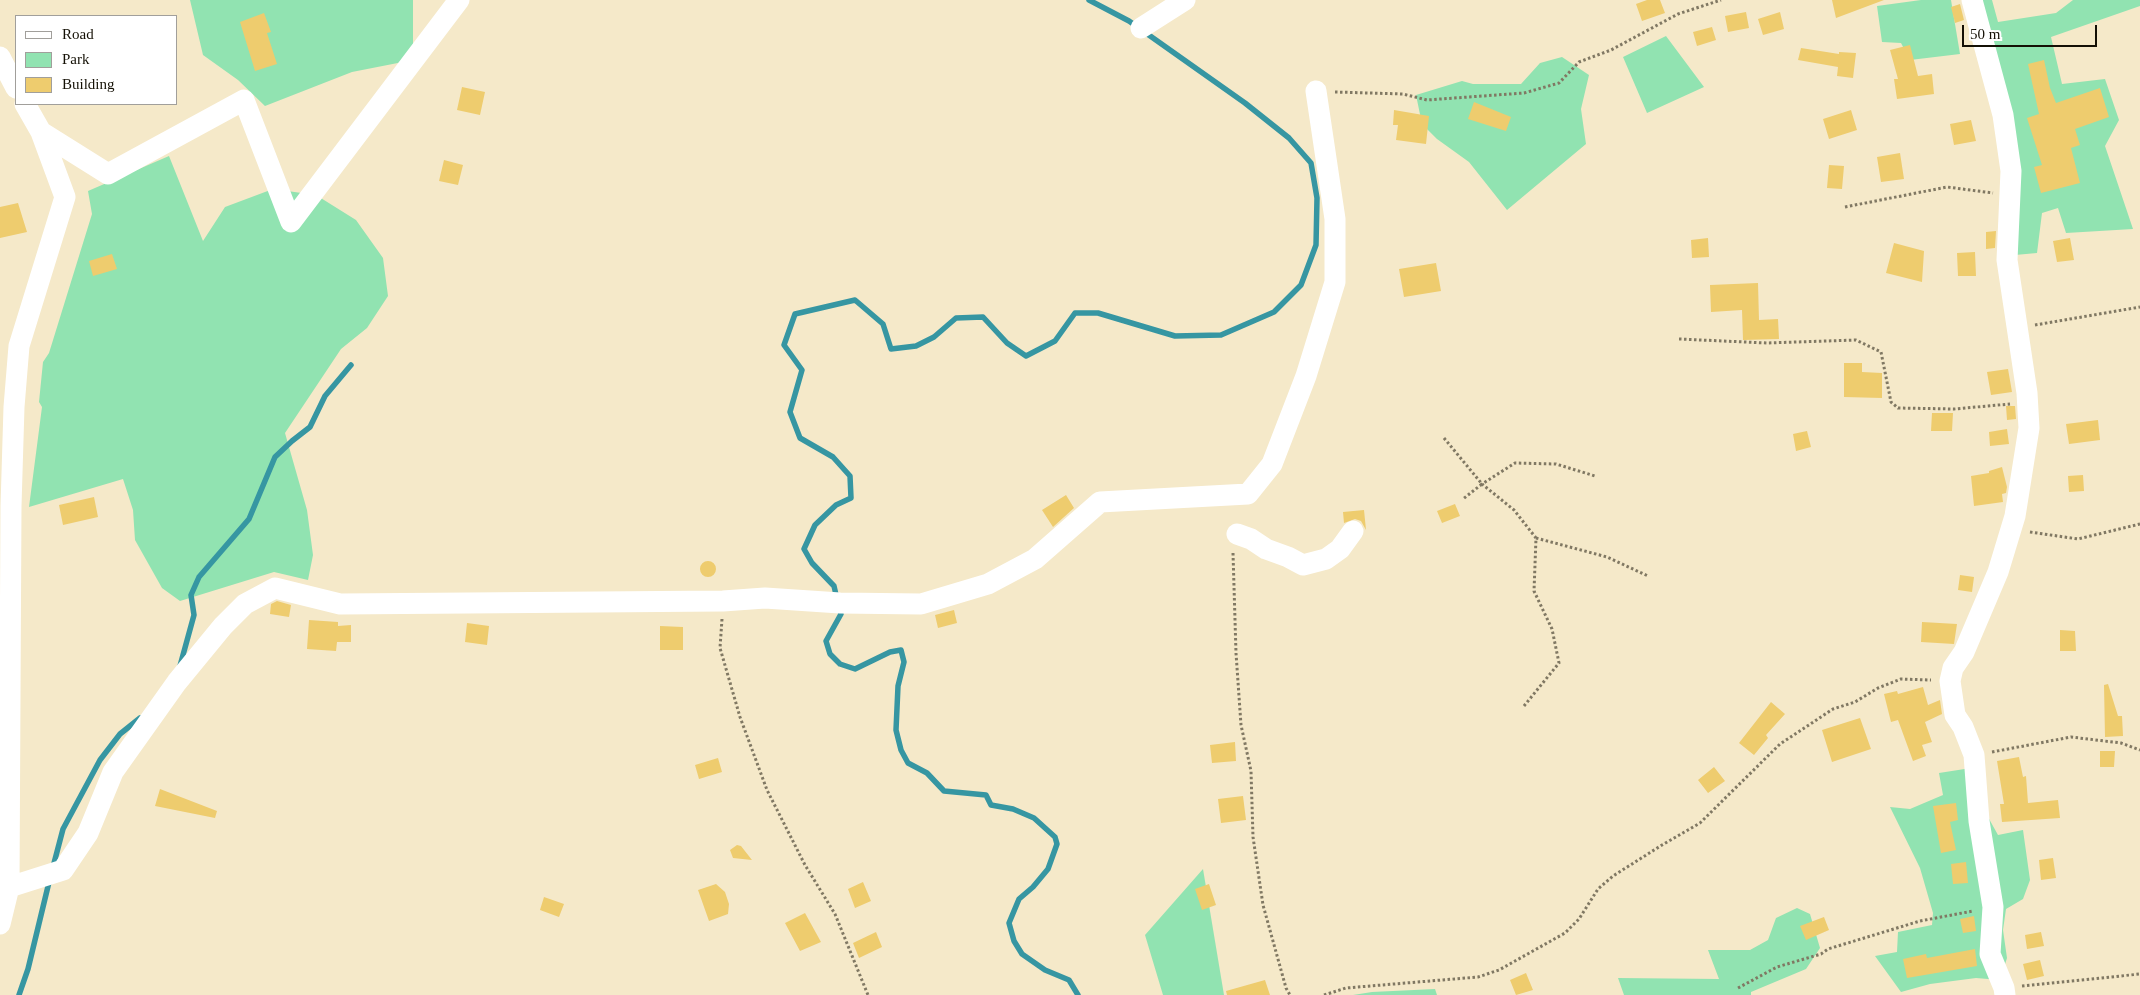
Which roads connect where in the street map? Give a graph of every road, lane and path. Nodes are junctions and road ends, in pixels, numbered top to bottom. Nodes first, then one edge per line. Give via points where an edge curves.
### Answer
1 (459, 0) edge
2 (1185, 0) edge
3 (1721, 0) edge
4 (1972, 0) edge
5 (1140, 28) dead end
6 (0, 58) edge
7 (15, 86) edge
8 (1316, 91) joint
9 (26, 105) edge
10 (41, 132) junction
11 (2011, 195) junction
12 (1845, 206) dead end
13 (2140, 307) edge
14 (2016, 327) junction
15 (1679, 339) dead end
16 (2027, 402) junction
17 (1444, 438) dead end
18 (1595, 476) dead end
19 (1482, 484) junction
20 (1463, 499) dead end
21 (2140, 524) edge
22 (2011, 530) junction
23 (1352, 531) dead end
24 (1237, 534) joint
25 (1536, 538) junction
26 (1648, 576) dead end
27 (723, 601) junction
28 (1950, 682) junction
29 (1524, 706) dead end
30 (2140, 750) edge
31 (1974, 755) junction
32 (4, 889) edge
33 (1994, 907) junction
34 (0, 924) edge
35 (2140, 974) edge
36 (1738, 988) dead end
37 (2005, 991) edge
38 (868, 995) edge
39 (1290, 995) edge
40 (1324, 995) edge

1 - 10 street via 291,222 244,100 108,174
2 - 5 street
3 - 8 path via 1678,14 1611,50 1579,62 1560,83 1524,93 1427,100 1403,94
4 - 11 street via 2003,115 2012,171
6 - 7 street
8 - 27 street via 1335,219 1335,282 1306,376 1272,464 1248,494 1100,502 1036,559 988,584 921,604 766,598
9 - 10 street
10 - 32 street via 65,197 19,346 10,506
11 - 12 path via 1947,187
11 - 14 street via 2006,260
13 - 14 path
14 - 16 street
15 - 16 path via 1766,343 1856,340 1881,352 1891,402 1898,408 1954,409
16 - 22 street via 2028,428
17 - 19 path
18 - 19 path via 1556,464 1515,462
19 - 20 path
19 - 25 path via 1514,510
21 - 22 path via 2078,539
22 - 28 street via 1998,572 1964,652 1953,668
23 - 24 street via 1340,549 1326,559 1303,565
24 - 39 path via 1232,548 1236,654 1241,725 1251,771 1253,837 1263,905
25 - 26 path via 1607,557
25 - 29 path via 1534,591 1552,629 1559,663
27 - 32 street via 340,604 275,588 245,604 177,682 113,772 88,833 63,870
27 - 38 path via 720,648 750,744 767,790 805,865 835,914
28 - 31 street via 1955,715 1964,727
28 - 40 path via 1901,679 1833,709 1780,744 1700,823 1606,882 1566,933 1499,970 1478,977 1346,988
30 - 31 path via 2121,743 2071,737
31 - 33 street via 1979,821
32 - 34 street
33 - 36 path via 1920,921 1828,949 1777,967
33 - 37 street via 1990,954
35 - 37 path

